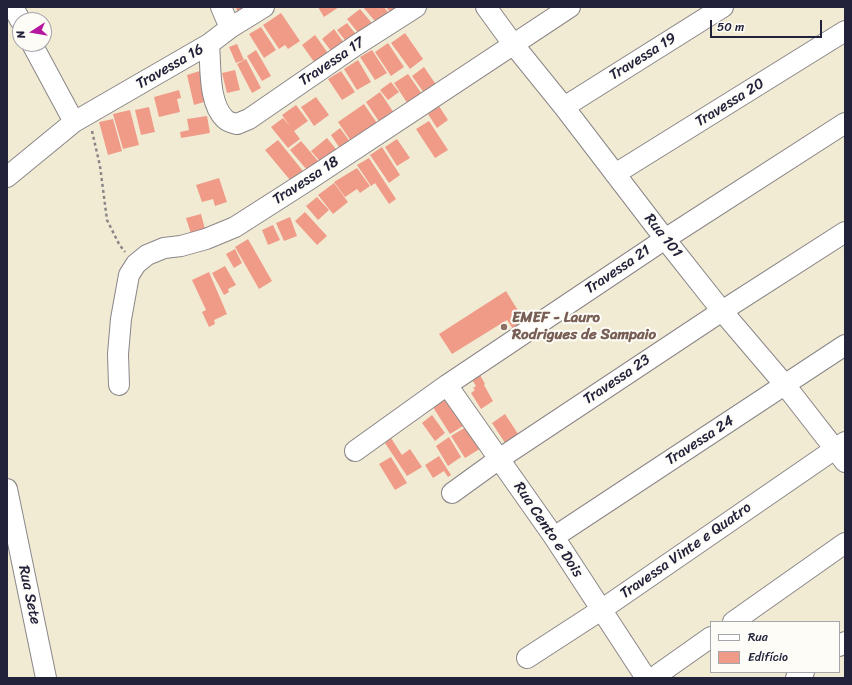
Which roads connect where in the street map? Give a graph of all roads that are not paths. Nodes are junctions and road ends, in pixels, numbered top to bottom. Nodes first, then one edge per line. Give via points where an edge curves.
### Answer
1 (221, 7) edge
2 (264, 7) edge
3 (416, 7) edge
4 (486, 7) edge
5 (570, 7) edge
6 (723, 7) edge
7 (230, 28) junction
8 (845, 31) edge
9 (209, 44) junction
10 (513, 44) junction
11 (37, 52) edge
12 (564, 107) junction
13 (80, 118) junction
14 (845, 123) edge
15 (615, 174) junction
16 (7, 177) edge
17 (845, 232) edge
18 (665, 239) junction
19 (722, 311) junction
20 (845, 345) edge
21 (447, 385) junction
22 (785, 385) junction
23 (119, 386) dead end
24 (355, 451) dead end
25 (842, 451) edge
26 (499, 459) junction
27 (7, 489) edge
28 (452, 493) dead end
29 (554, 537) junction
30 (845, 543) edge
31 (601, 610) junction
32 (734, 621) edge
33 (710, 638) edge
34 (527, 658) dead end
35 (46, 678) edge
36 (646, 678) edge
37 (653, 678) edge

1 - 7 street
2 - 7 street, Travessa 16
3 - 9 street, Travessa 17 via 249,119 237,124 226,120 215,102
4 - 10 street, Rua 101
5 - 10 street, Travessa 18
6 - 12 street, Travessa 19
7 - 9 street, Travessa 16
8 - 15 street, Travessa 20
9 - 13 street, Travessa 16
10 - 12 street, Rua 101
10 - 23 street, Travessa 18 via 235,227 206,239 164,248 147,255 135,265 129,275 121,319
11 - 13 street
12 - 15 street, Rua 101
13 - 16 street, Travessa 16
14 - 18 street, Travessa 21
15 - 18 street, Rua 101
17 - 19 street, Travessa 23
18 - 19 street, Rua 101
18 - 21 street, Travessa 21
19 - 22 street, Rua 101
19 - 26 street, Travessa 23
20 - 22 street, Travessa 24
21 - 24 street, Travessa 21
21 - 26 street, Rua Cento e Dois
22 - 25 street, Rua 101
22 - 29 street, Travessa 24
25 - 31 street, Travessa Vinte e Quatro
26 - 28 street, Travessa 23
26 - 29 street, Rua Cento e Dois
27 - 35 street, Rua Sete
29 - 31 street, Rua Cento e Dois
30 - 32 street
31 - 34 street, Travessa Vinte e Quatro
31 - 36 street, Rua Cento e Dois
33 - 37 street

